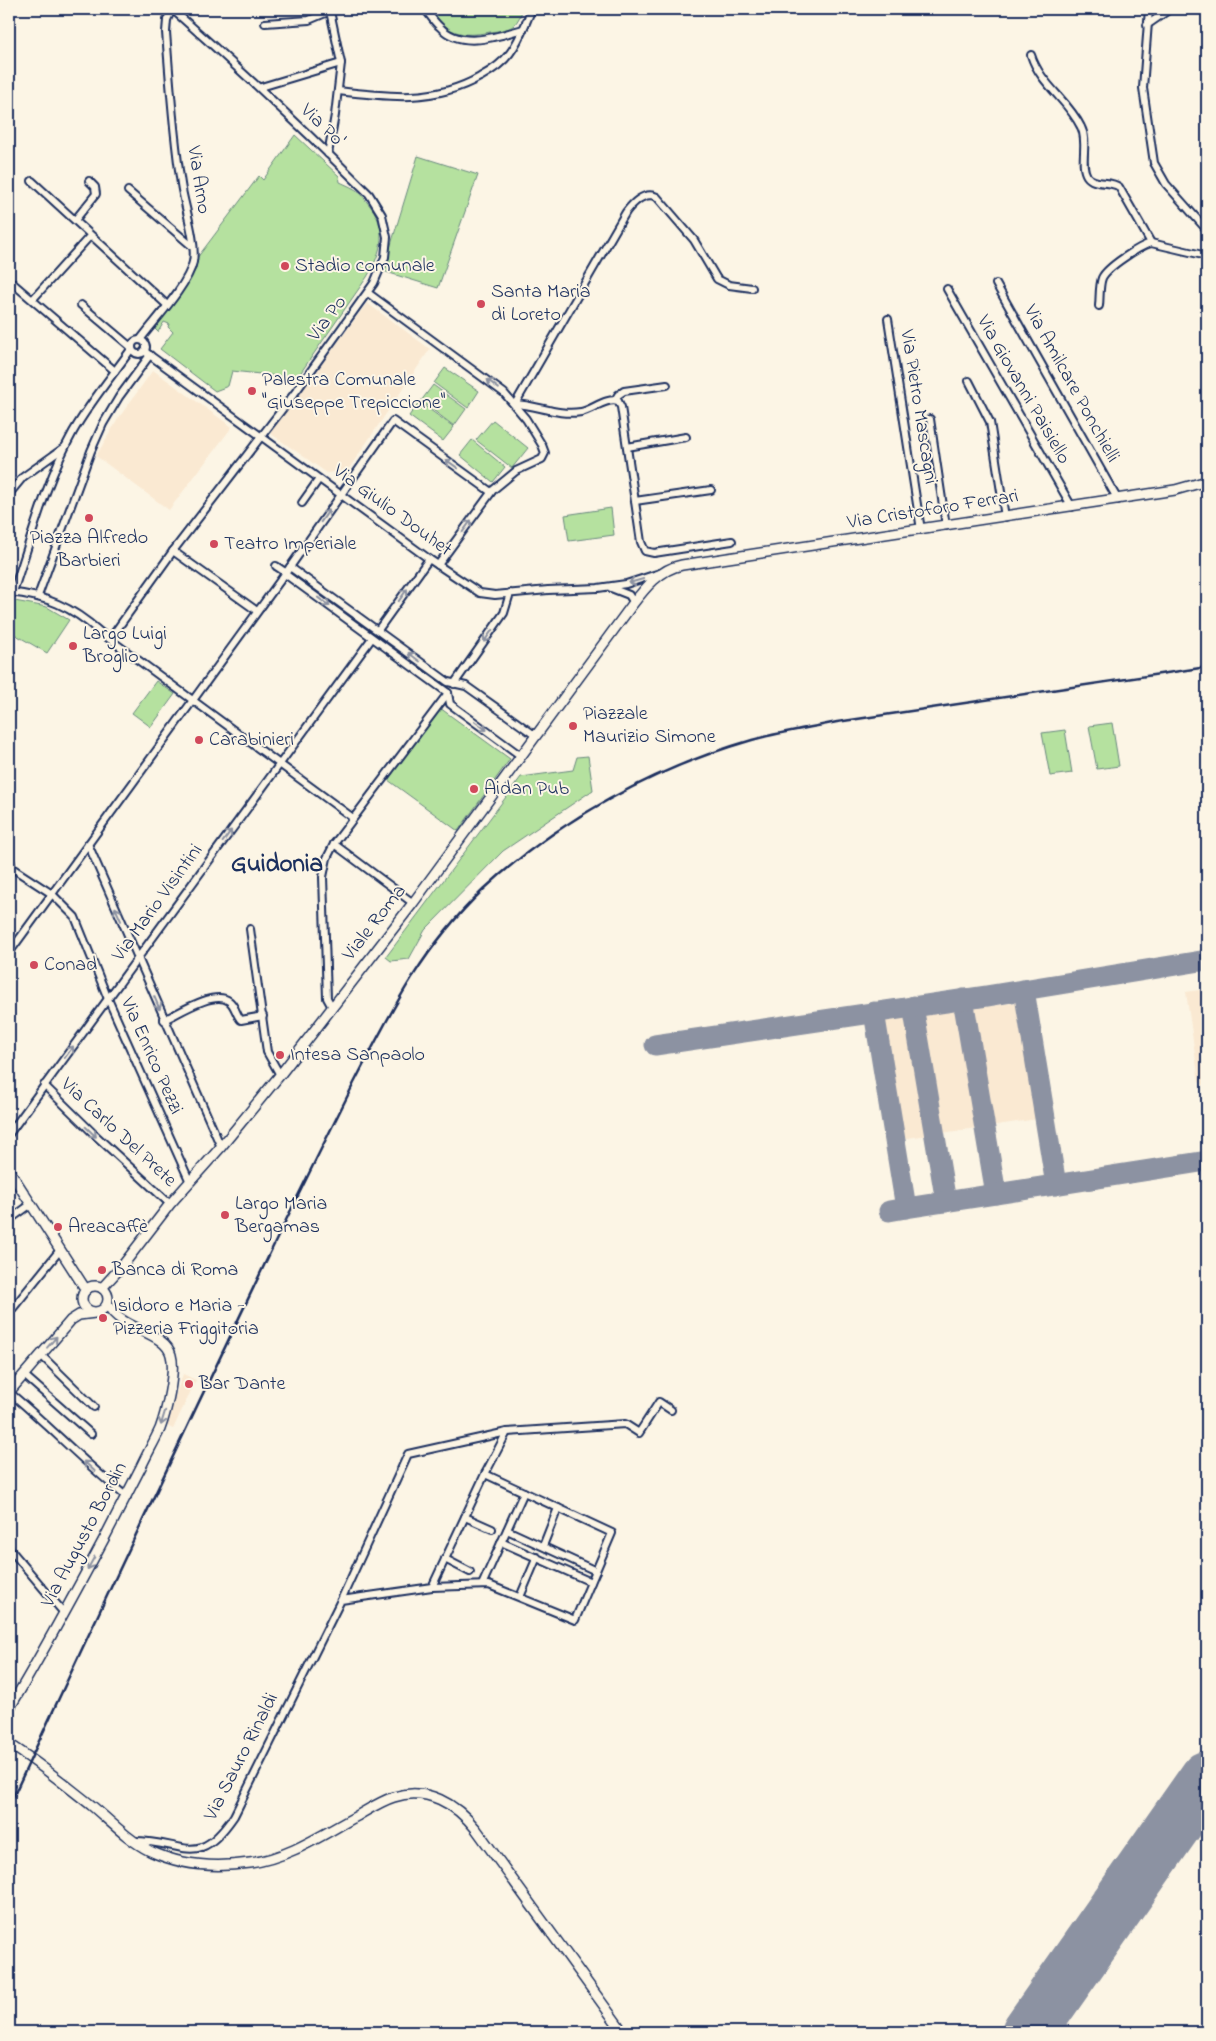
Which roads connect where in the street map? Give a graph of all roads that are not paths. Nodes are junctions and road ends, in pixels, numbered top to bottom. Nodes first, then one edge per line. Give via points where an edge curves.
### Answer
1 (172, 9) edge
2 (425, 9) edge
3 (532, 9) edge
4 (1149, 9) edge
5 (1170, 9) edge
6 (332, 10) edge
7 (265, 23) dead end
8 (1147, 25) junction
9 (523, 29) junction
10 (1031, 55) dead end
11 (340, 63) junction
12 (260, 87) junction
13 (338, 91) junction
14 (328, 154) junction
15 (32, 181) dead end
16 (89, 181) dead end
17 (128, 191) dead end
18 (75, 220) junction
19 (1207, 230) edge
20 (90, 236) junction
21 (1151, 243) junction
22 (194, 248) junction
23 (1207, 256) edge
24 (9, 280) edge
25 (996, 284) dead end
26 (752, 288) dead end
27 (947, 290) dead end
28 (368, 293) junction
29 (33, 299) junction
30 (81, 305) dead end
31 (167, 305) junction
32 (1099, 306) dead end
33 (888, 319) dead end
34 (140, 340) junction
35 (132, 348) junction
36 (147, 353) junction
37 (115, 371) junction
38 (970, 381) dead end
39 (667, 385) dead end
40 (615, 400) junction
41 (515, 404) junction
42 (930, 419) dead end
43 (261, 436) junction
44 (686, 437) dead end
45 (65, 447) junction
46 (627, 447) junction
47 (319, 479) junction
48 (1207, 482) edge
49 (712, 490) dead end
50 (491, 492) junction
51 (9, 494) edge
52 (340, 494) junction
53 (1118, 500) junction
54 (635, 501) junction
55 (302, 503) dead end
56 (1072, 507) junction
57 (1005, 517) junction
58 (946, 526) junction
59 (921, 530) junction
60 (732, 541) dead end
61 (173, 552) junction
62 (429, 559) junction
63 (438, 565) junction
64 (276, 566) dead end
65 (287, 571) junction
66 (664, 572) junction
67 (608, 587) junction
68 (11, 592) edge
69 (510, 593) junction
70 (38, 596) junction
71 (634, 603) junction
72 (257, 611) junction
73 (378, 630) junction
74 (372, 638) junction
75 (110, 639) junction
76 (454, 684) junction
77 (448, 693) junction
78 (192, 699) junction
79 (536, 736) junction
80 (521, 756) junction
81 (280, 763) junction
82 (353, 818) junction
83 (88, 844) junction
84 (334, 844) junction
85 (9, 855) edge
86 (52, 894) junction
87 (413, 903) junction
88 (250, 929) dead end
89 (9, 953) edge
90 (138, 958) junction
91 (108, 999) junction
92 (332, 1007) junction
93 (263, 1016) junction
94 (164, 1020) junction
95 (280, 1075) junction
96 (44, 1085) junction
97 (9, 1134) edge
98 (221, 1147) junction
99 (9, 1170) edge
100 (190, 1182) junction
101 (170, 1204) junction
102 (30, 1205) junction
103 (9, 1220) edge
104 (60, 1250) junction
105 (102, 1288) junction
106 (86, 1290) junction
107 (108, 1305) junction
108 (9, 1313) edge
109 (97, 1313) junction
110 (115, 1316) junction
111 (41, 1355) junction
112 (24, 1375) junction
113 (9, 1392) edge
114 (94, 1407) dead end
115 (671, 1410) dead end
116 (507, 1432) junction
117 (91, 1434) dead end
118 (485, 1474) junction
119 (524, 1492) junction
120 (126, 1497) junction
121 (558, 1508) junction
122 (465, 1517) junction
123 (492, 1529) dead end
124 (507, 1530) junction
125 (501, 1542) junction
126 (543, 1546) junction
127 (9, 1548) edge
128 (537, 1557) junction
129 (445, 1559) junction
130 (596, 1571) junction
131 (470, 1572) dead end
132 (591, 1582) junction
133 (482, 1585) junction
134 (432, 1587) junction
135 (520, 1597) junction
136 (341, 1600) junction
137 (64, 1613) junction
138 (9, 1709) edge
139 (9, 1744) edge
140 (133, 1841) junction
141 (623, 2032) edge

1 - 12 street, Via Po'
1 - 22 street, Via Arno via 166,32 174,133 181,188
2 - 9 street via 442,29 466,39 483,39
3 - 9 street
4 - 8 street
5 - 8 street
6 - 7 street via 303,21
6 - 11 street
8 - 19 street via 1143,95 1154,162 1166,184
9 - 13 street via 502,61 475,80 452,90 402,97
10 - 21 street via 1038,72 1067,105 1082,129 1087,176 1093,181 1119,187
11 - 12 street
11 - 13 street
12 - 14 street, Via Po'
13 - 14 street
14 - 28 street, Via Po' via 369,194 384,220 387,237 385,257
15 - 18 street
16 - 18 street via 96,194
17 - 22 street
18 - 20 street
20 - 29 street
20 - 31 street
21 - 23 street
21 - 32 street via 1137,249 1104,275
22 - 31 street, Via Arno via 190,272
24 - 29 street
25 - 53 street, Via Amilcare Ponchielli
26 - 41 street via 729,286 719,281 689,233 657,197 647,196 627,210
27 - 56 street, Via Giovanni Paisiello
41 -> 28 street
28 - 43 street, Via Po
29 - 37 street
30 - 35 street
31 - 34 street, Via Arno
33 - 59 street, Via Pietro Mascagni
34 - 35 street, Via Arno via 135,341
34 - 36 street via 145,344
35 - 36 street via 137,353
35 - 37 street
36 - 43 street, Via Giulio Douhet
36 - 70 street via 103,424
37 - 45 street via 86,410
38 - 57 street via 990,422
39 - 40 street via 624,391
40 - 41 street via 568,414
40 - 46 street via 621,407
41 - 50 street via 545,453 542,459 516,471
42 - 58 street
43 - 47 street, Via Giulio Douhet
43 - 61 street, Via Po
44 - 46 street
45 - 51 street via 24,477
45 - 68 street
46 - 54 street
47 - 52 street, Via Giulio Douhet
47 - 55 street
48 - 53 main road, Via Cristoforo Ferrari
49 - 54 street
50 -> 52 street via 393,421
63 -> 50 street
52 - 62 street, Via Giulio Douhet
65 -> 52 street
53 - 56 main road, Via Cristoforo Ferrari
54 - 60 street via 642,546 648,553
56 - 57 main road, Via Cristoforo Ferrari
57 - 58 main road, Via Cristoforo Ferrari
58 - 59 main road, Via Cristoforo Ferrari
59 - 66 main road, Via Cristoforo Ferrari via 682,565
61 - 72 street
61 - 75 street, Via Po
62 - 63 street, Via Giulio Douhet
73 -> 62 street
63 - 69 street, Via Giulio Douhet via 480,592 490,595
64 - 65 street
65 - 72 street
65 - 73 street
65 -> 74 street
66 -> 67 street, Via Giulio Douhet
66 - 71 main road, Viale Roma
67 - 69 street, Via Giulio Douhet
67 - 71 street via 625,592
68 - 70 street
69 -> 76 street via 504,613
70 - 75 street via 72,610
71 - 79 main road, Viale Roma
72 - 78 street
76 -> 73 street
74 - 77 street
74 - 81 street, Via Mario Visintini
75 - 78 street
76 - 79 street via 466,686
77 -> 80 street via 450,704
77 - 82 street
78 - 81 street
78 - 83 street
79 - 80 main road, Viale Roma
80 - 87 main road, Viale Roma
81 - 82 street
90 -> 81 street, Via Mario Visintini
82 - 84 street
83 - 86 street
90 -> 83 street
84 - 87 street
84 - 92 street via 326,862 323,887 327,998
85 - 86 street, Via Enrico Pezzi via 12,868
86 - 89 street
86 - 91 street, Via Enrico Pezzi via 75,917
87 - 92 main road, Viale Roma
88 - 93 street
90 - 91 street, Via Mario Visintini
90 -> 94 street
96 -> 91 street, Via Mario Visintini
91 - 100 street, Via Enrico Pezzi
92 - 95 main road, Viale Roma
93 - 94 street via 241,1020 231,1002 222,997 206,999
93 - 95 street via 267,1052
94 - 98 street
95 - 98 main road, Viale Roma
96 - 97 street, Via Mario Visintini
96 -> 101 street, Via Carlo Del Prete
98 - 100 main road, Viale Roma
99 - 102 main road
100 - 101 main road, Viale Roma
101 - 105 main road, Viale Roma
102 - 103 street
102 - 104 main road
104 - 106 main road
104 - 108 street
105 - 106 main road via 94,1286
105 - 107 main road via 108,1293
106 - 109 main road via 82,1303
107 - 109 main road
107 - 110 main road
109 - 110 main road
111 -> 109 main road via 71,1320 79,1315
110 -> 120 main road, Via Augusto Bordin via 164,1344 172,1356 161,1424
111 - 112 main road
111 - 114 street
112 - 113 main road
112 - 117 street
120 -> 113 street
115 - 116 street via 658,1402 639,1433 626,1424
116 - 118 street
116 - 136 street, Via Sauro Rinaldi via 408,1454
118 - 119 street
118 - 122 street
119 - 121 street
119 - 124 street
120 -> 137 main road, Via Augusto Bordin
121 - 126 street
121 - 130 street via 612,1533
122 - 123 street
122 - 129 street
124 - 125 street
124 - 126 street
125 - 128 street
125 - 133 street
126 - 130 street
127 - 137 street
128 - 132 street
128 - 135 street
129 - 131 street
129 - 134 street
130 - 132 street
132 - 135 street via 575,1620
133 - 134 street
133 - 135 street via 490,1584
134 - 136 street
136 - 140 street, Via Sauro Rinaldi via 234,1816 219,1837 194,1849
137 - 138 main road, Via Augusto Bordin
139 - 140 main road
140 - 141 main road via 155,1853 187,1863 216,1866 252,1863 287,1853 392,1798 420,1794 440,1799 455,1807 472,1824

